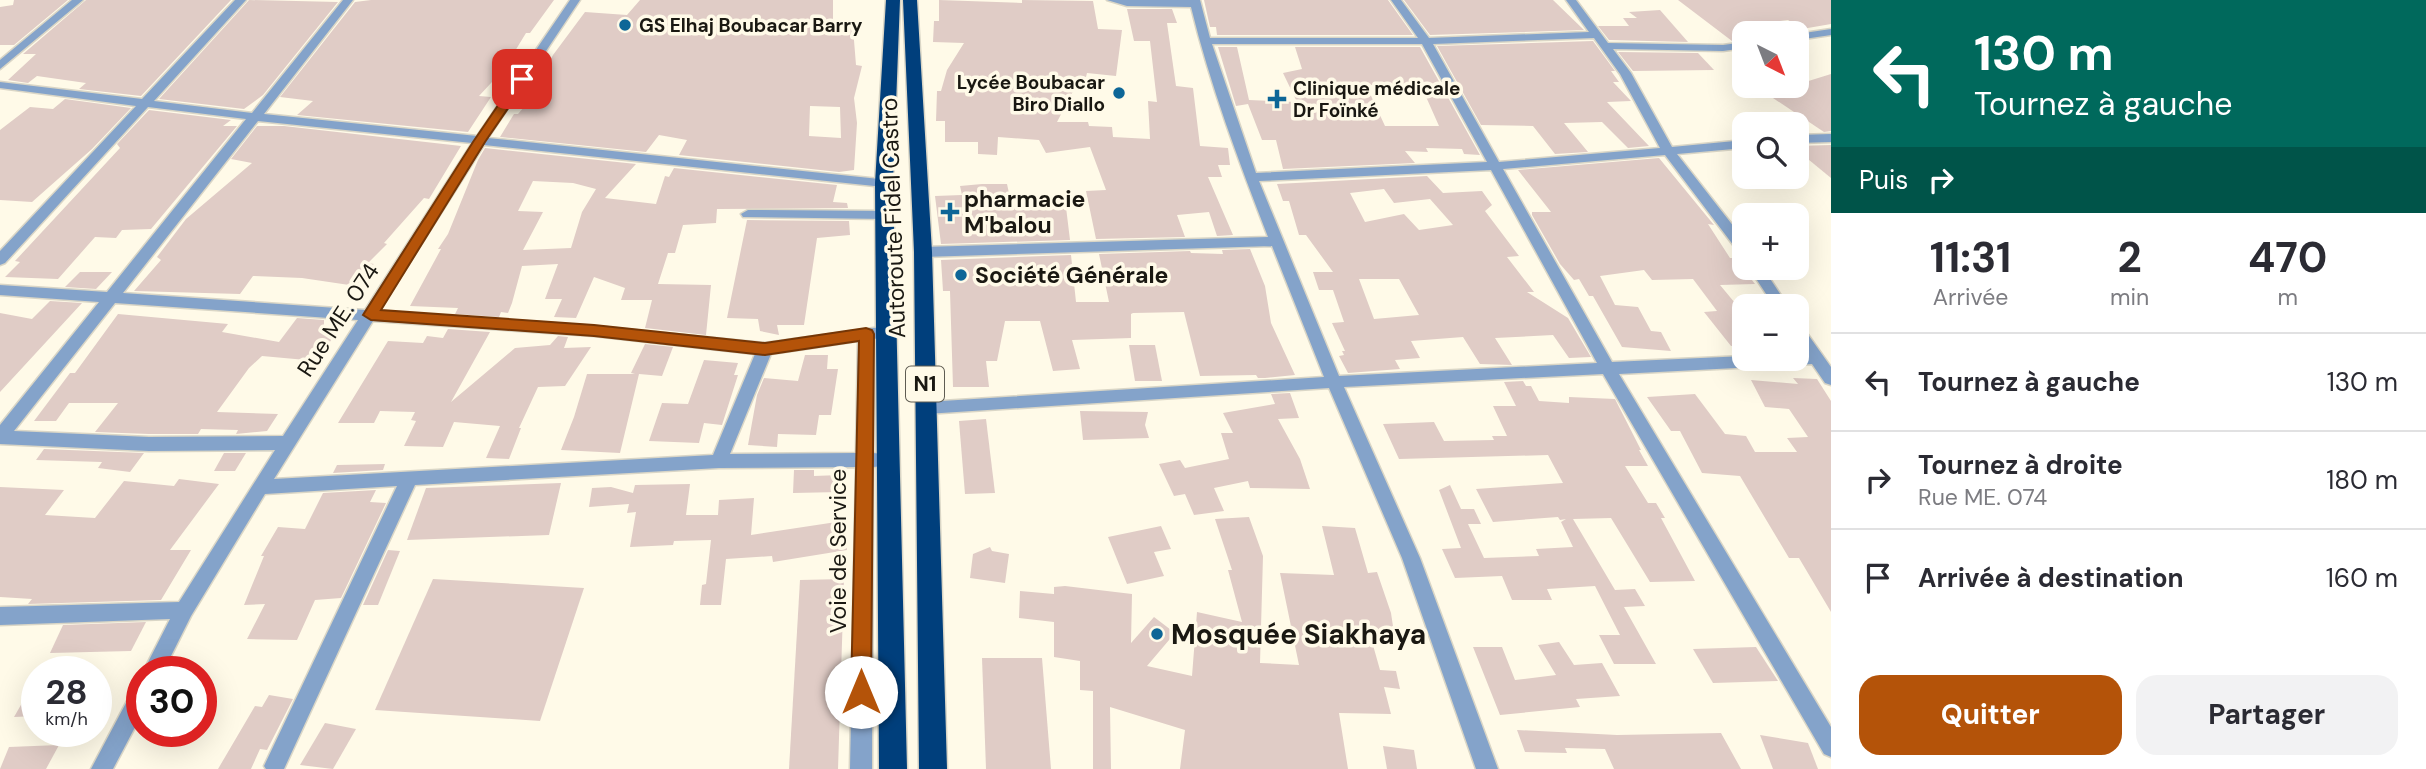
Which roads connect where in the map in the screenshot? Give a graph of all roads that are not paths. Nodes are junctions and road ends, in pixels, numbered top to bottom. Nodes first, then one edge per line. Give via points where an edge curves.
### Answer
1 (78, 0) edge
2 (241, 0) edge
3 (348, 0) edge
4 (575, 0) edge
5 (893, 0) edge
6 (910, 0) edge
7 (1112, 0) edge
8 (1396, 0) edge
9 (1571, 0) edge
10 (1196, 2) edge
11 (1831, 32) edge
12 (1810, 35) edge
13 (1601, 40) junction
14 (1205, 41) junction
15 (1426, 41) junction
16 (1732, 47) edge
17 (0, 65) edge
18 (0, 85) edge
19 (146, 103) junction
20 (256, 117) junction
21 (1831, 138) edge
22 (1809, 139) edge
23 (479, 142) junction
24 (1732, 145) edge
25 (1669, 152) junction
26 (1494, 166) junction
27 (1251, 177) junction
28 (884, 183) junction
29 (748, 214) dead end
30 (886, 215) junction
31 (1732, 234) edge
32 (1276, 240) junction
33 (923, 252) junction
34 (0, 260) edge
35 (0, 290) edge
36 (113, 297) junction
37 (371, 315) junction
38 (888, 331) junction
39 (866, 334) junction
40 (1809, 348) edge
41 (765, 349) junction
42 (1816, 358) junction
43 (1608, 369) junction
44 (1831, 379) edge
45 (1334, 382) junction
46 (926, 408) junction
47 (0, 437) edge
48 (288, 443) junction
49 (863, 460) junction
50 (888, 460) junction
51 (719, 461) junction
52 (409, 479) junction
53 (262, 487) junction
54 (184, 610) junction
55 (0, 616) edge
56 (161, 656) edge
57 (126, 724) edge
58 (1831, 747) edge
59 (275, 766) dead end
60 (103, 769) edge
61 (861, 769) edge
62 (893, 769) edge
63 (933, 769) edge
64 (1487, 769) edge

1 - 17 street
2 - 19 street
3 - 20 street
4 - 23 street, Rue ME. 074
5 - 28 highway, Autoroute Fidel Castro / N1
6 - 33 highway, Autoroute Fidel Castro / N1
7 - 10 street
8 - 15 street
9 - 13 street
10 - 14 street
11 - 12 street
13 - 15 street
13 - 16 street
13 - 25 street
14 - 15 street
14 - 27 street
15 - 26 street
18 - 19 street
19 - 20 street
19 - 34 street
20 - 23 street
20 - 36 street
21 - 22 street
23 - 28 street
23 - 37 street, Rue ME. 074
24 - 25 street
25 - 26 street
25 - 31 street
26 - 27 street
26 - 43 street
27 - 32 street
28 - 30 highway, Autoroute Fidel Castro / N1
29 - 30 street
30 - 38 highway, Autoroute Fidel Castro / N1
32 - 33 street
32 - 45 street
33 - 46 highway, Autoroute Fidel Castro / N1
35 - 36 street
36 - 37 street
36 - 47 street
37 - 41 street
37 - 48 street, Rue ME. 074
38 - 39 street
38 - 50 highway, Autoroute Fidel Castro / N1
39 - 41 street
39 - 49 street, Voie de Service
40 - 42 street
41 - 51 street
42 - 43 street
42 - 44 street
43 - 45 street
43 - 58 street
45 - 46 street
45 - 64 street via 1411,558
46 - 63 highway, Autoroute Fidel Castro / N1
47 - 48 street via 149,444
48 - 53 street, Rue ME. 074
49 - 50 street
49 - 51 street
49 - 61 street, Voie de Service
50 - 62 highway, Autoroute Fidel Castro / N1
51 - 52 street
52 - 53 street
52 - 59 street
53 - 54 street, Rue ME. 074
54 - 55 street
54 - 56 street, Rue ME. 074
57 - 60 street

